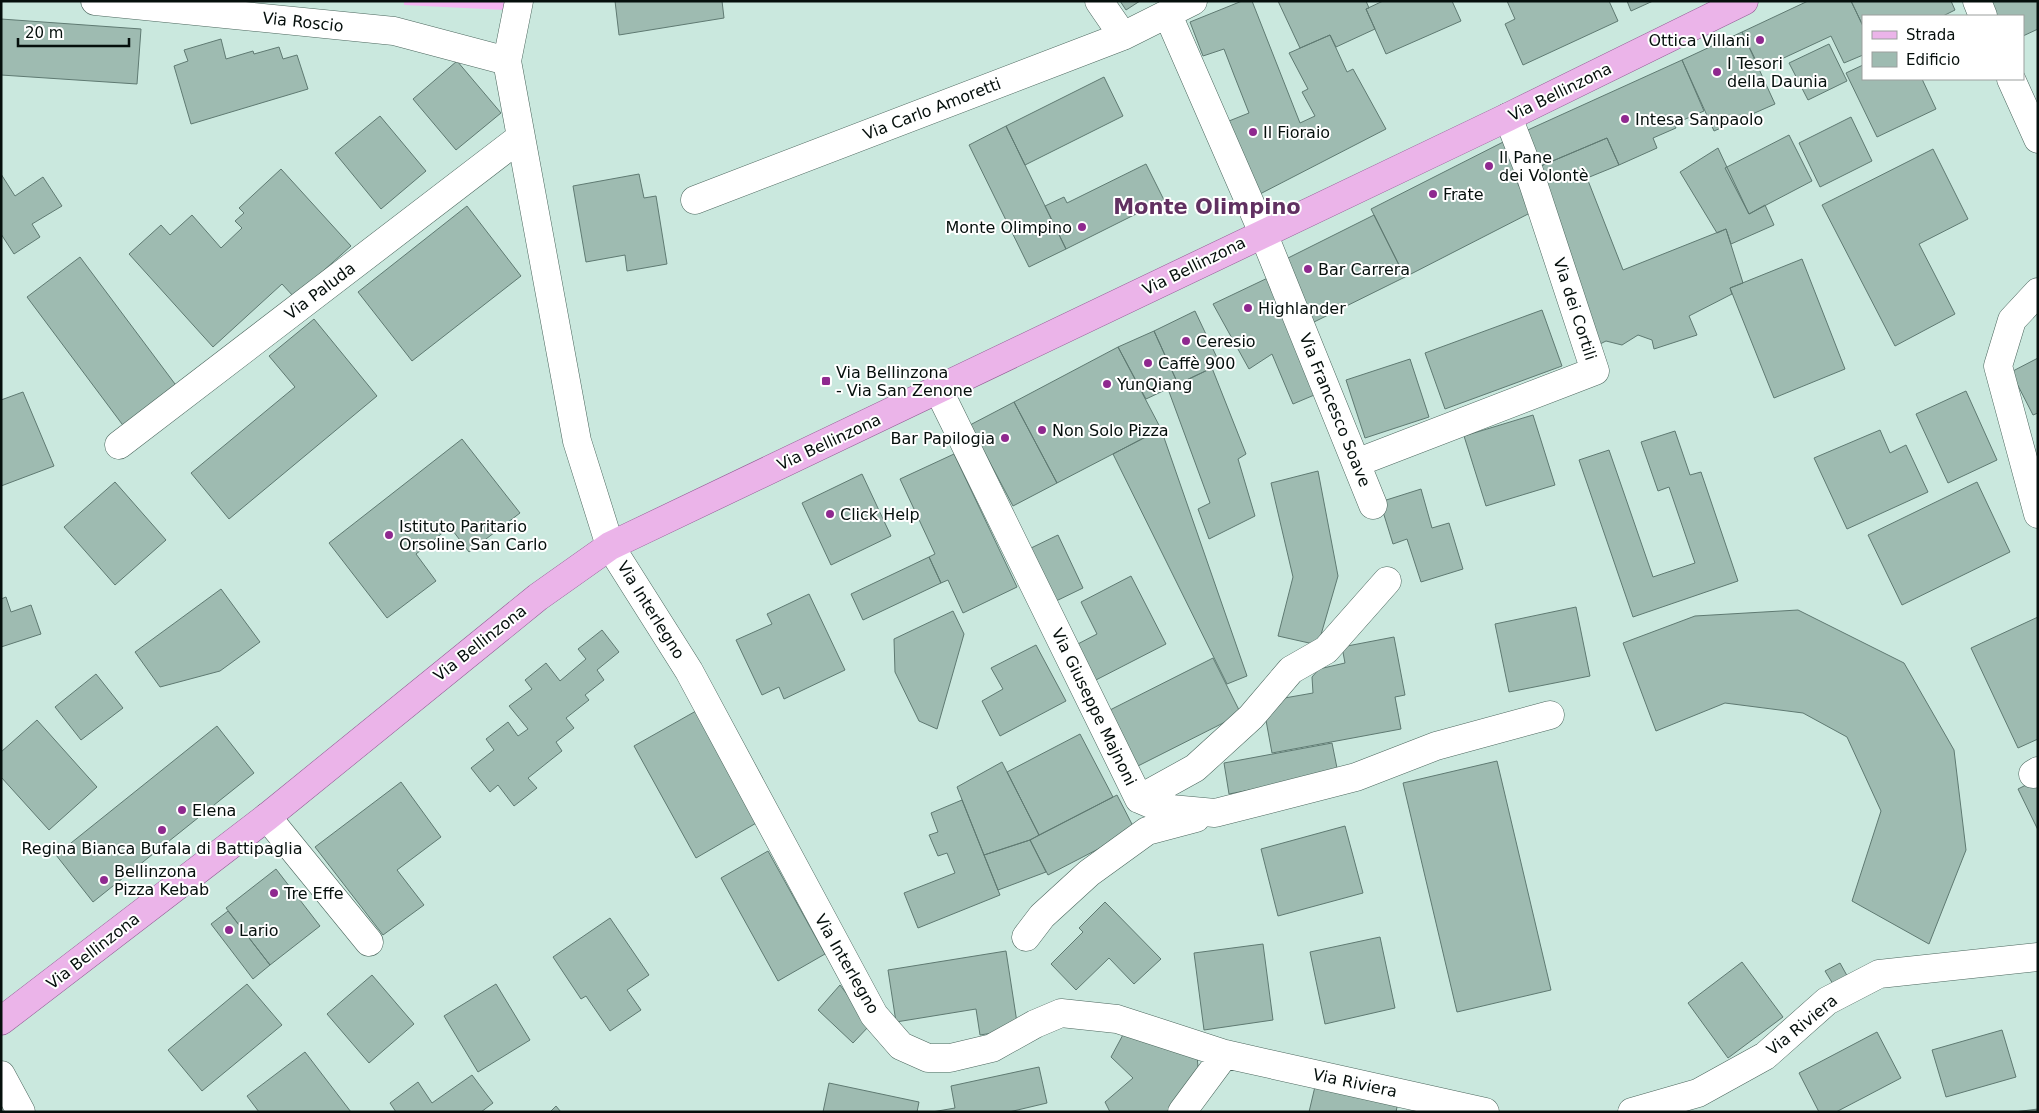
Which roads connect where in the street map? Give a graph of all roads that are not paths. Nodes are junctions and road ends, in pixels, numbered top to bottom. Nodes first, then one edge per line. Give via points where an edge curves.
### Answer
1 (95, 1) edge
2 (519, 1) edge
3 (1099, 1) edge
4 (1193, 1) edge
5 (1744, 1) edge
6 (1977, 1) edge
7 (1168, 14) junction
8 (1983, 15) edge
9 (1122, 36) junction
10 (507, 61) junction
11 (2011, 80) edge
12 (1508, 117) junction
13 (521, 137) junction
14 (2038, 139) edge
15 (695, 200) dead end
16 (1263, 233) junction
17 (2038, 292) edge
18 (939, 390) junction
19 (119, 445) dead end
20 (1356, 463) junction
21 (1373, 505) dead end
22 (2038, 514) edge
23 (610, 546) junction
24 (1387, 581) dead end
25 (1550, 715) dead end
26 (1139, 799) junction
27 (1215, 813) junction
28 (267, 817) junction
29 (1026, 936) dead end
30 (369, 942) dead end
31 (2038, 957) edge
32 (1, 1021) edge
33 (1225, 1054) junction
34 (1, 1074) edge
35 (22, 1112) edge
36 (1182, 1112) edge
37 (1485, 1112) edge
38 (1632, 1112) edge

1 - 10 street, Via Roscio via 394,31
2 - 10 street
3 - 9 street
4 - 7 street, Via Carlo Amoretti
5 - 12 main road, Via Bellinzona
6 - 8 street
7 - 9 street, Via Carlo Amoretti
7 - 16 street
9 - 15 street, Via Carlo Amoretti
10 - 13 street
11 - 14 street
12 - 16 main road, Via Bellinzona
12 - 20 street, Via dei Cortili via 1596,372
13 - 19 street, Via Paluda
13 - 23 street via 578,442
16 - 18 main road, Via Bellinzona
16 - 20 street, Via Francesco Soave
17 - 22 street via 2012,320 1998,366
18 - 23 main road, Via Bellinzona
18 - 26 street, Via Giuseppe Majnoni
20 - 21 street, Via Francesco Soave
23 - 28 main road, Via Bellinzona via 531,603
23 - 33 street, Via Interlegno via 688,671 865,1000 901,1046 928,1058 950,1058 992,1048 1061,1013 1117,1019
24 - 26 street via 1326,650 1292,670 1251,717 1196,768
25 - 27 street, Via Giuseppe Majnoni via 1436,746 1356,777
26 - 27 street, Via Giuseppe Majnoni via 1160,808
27 - 29 street via 1147,831 1089,873 1042,916
28 - 30 street
28 - 32 main road, Via Bellinzona
31 - 38 street, Via Riviera via 1879,974 1827,1001 1765,1056 1698,1094
33 - 36 street
33 - 37 street, Via Riviera
34 - 35 street

